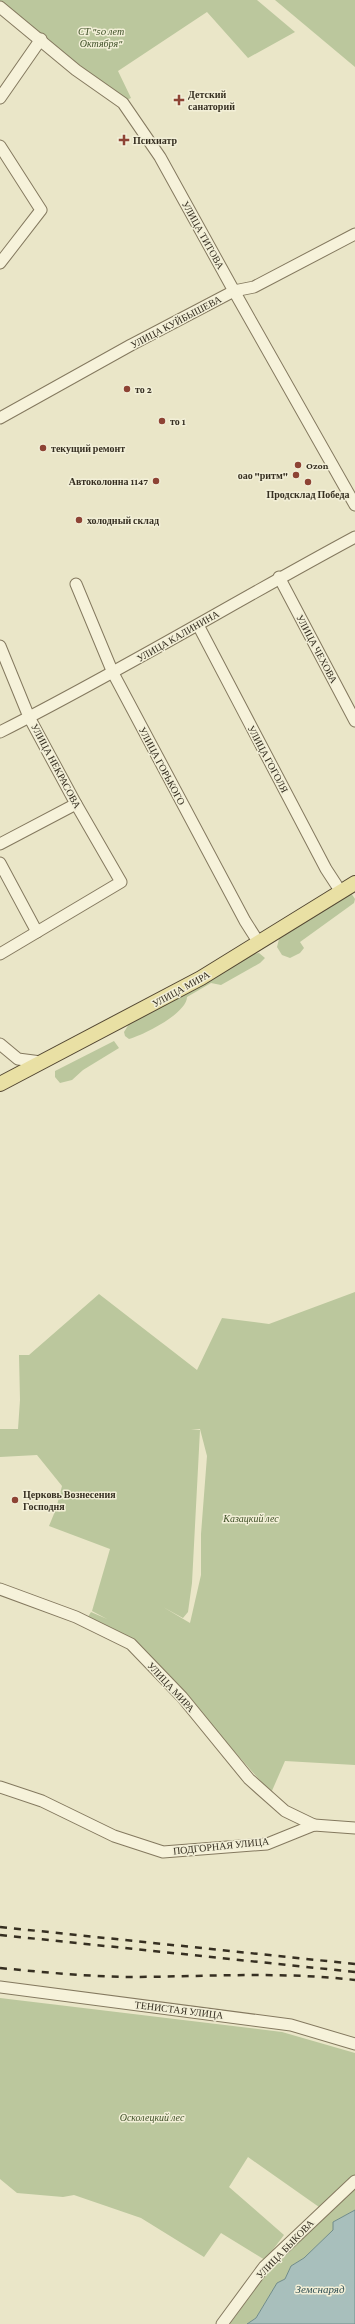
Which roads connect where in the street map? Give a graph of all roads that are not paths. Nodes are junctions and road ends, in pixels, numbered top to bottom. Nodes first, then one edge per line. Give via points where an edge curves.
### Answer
1 (0, 7) edge
2 (41, 39) junction
3 (0, 98) edge
4 (0, 146) edge
5 (355, 234) edge
6 (0, 263) edge
7 (234, 291) junction
8 (0, 418) edge
9 (355, 505) edge
10 (355, 537) edge
11 (279, 577) junction
12 (76, 584) dead end
13 (198, 625) junction
14 (0, 646) edge
15 (113, 673) junction
16 (30, 717) junction
17 (355, 721) edge
18 (0, 732) edge
19 (76, 804) junction
20 (0, 844) edge
21 (0, 863) edge
22 (355, 883) edge
23 (341, 892) junction
24 (37, 932) junction
25 (259, 943) junction
26 (0, 954) edge
27 (0, 1044) edge
28 (41, 1062) junction
29 (0, 1084) edge
30 (0, 1589) edge
31 (0, 1787) edge
32 (314, 1825) junction
33 (355, 1828) edge
34 (0, 1987) edge
35 (355, 2044) edge
36 (355, 2181) edge
37 (222, 2324) edge

1 - 2 street, УЛИЦА ТИТОВА
2 - 3 street
2 - 7 street, УЛИЦА ТИТОВА via 76,70 123,103 160,157
4 - 6 street via 41,210
5 - 7 street, УЛИЦА КУЙБЫШЕВА via 254,287
7 - 8 street, УЛИЦА КУЙБЫШЕВА
7 - 9 street, УЛИЦА ТИТОВА
10 - 11 street, УЛИЦА КАЛИНИНА
11 - 13 street, УЛИЦА КАЛИНИНА
11 - 17 street, УЛИЦА ЧЕХОВА
12 - 15 street, УЛИЦА ГОРЬКОГО
13 - 15 street, УЛИЦА КАЛИНИНА
13 - 23 street, УЛИЦА ГОГОЛЯ
14 - 16 street, УЛИЦА НЕКРАСОВА
15 - 16 street, УЛИЦА КАЛИНИНА
15 - 25 street, УЛИЦА ГОРЬКОГО
16 - 18 street, УЛИЦА КАЛИНИНА
16 - 19 street, УЛИЦА НЕКРАСОВА
19 - 20 street
19 - 24 street, УЛИЦА НЕКРАСОВА via 121,882
21 - 24 street
22 - 23 main road, УЛИЦА МИРА
23 - 25 main road, УЛИЦА МИРА
24 - 26 street
25 - 28 main road, УЛИЦА МИРА via 194,982
27 - 28 street via 18,1059
28 - 29 main road, УЛИЦА МИРА
30 - 32 street, УЛИЦА МИРА via 76,1617 130,1644 182,1697 249,1779 285,1811
31 - 32 street, ПОДГОРНАЯ УЛИЦА via 42,1801 114,1836 163,1852 267,1844
32 - 33 street, ПОДГОРНАЯ УЛИЦА
34 - 35 street, ТЕНИСТАЯ УЛИЦА via 291,2025
36 - 37 street, УЛИЦА БЫКОВА via 264,2267

